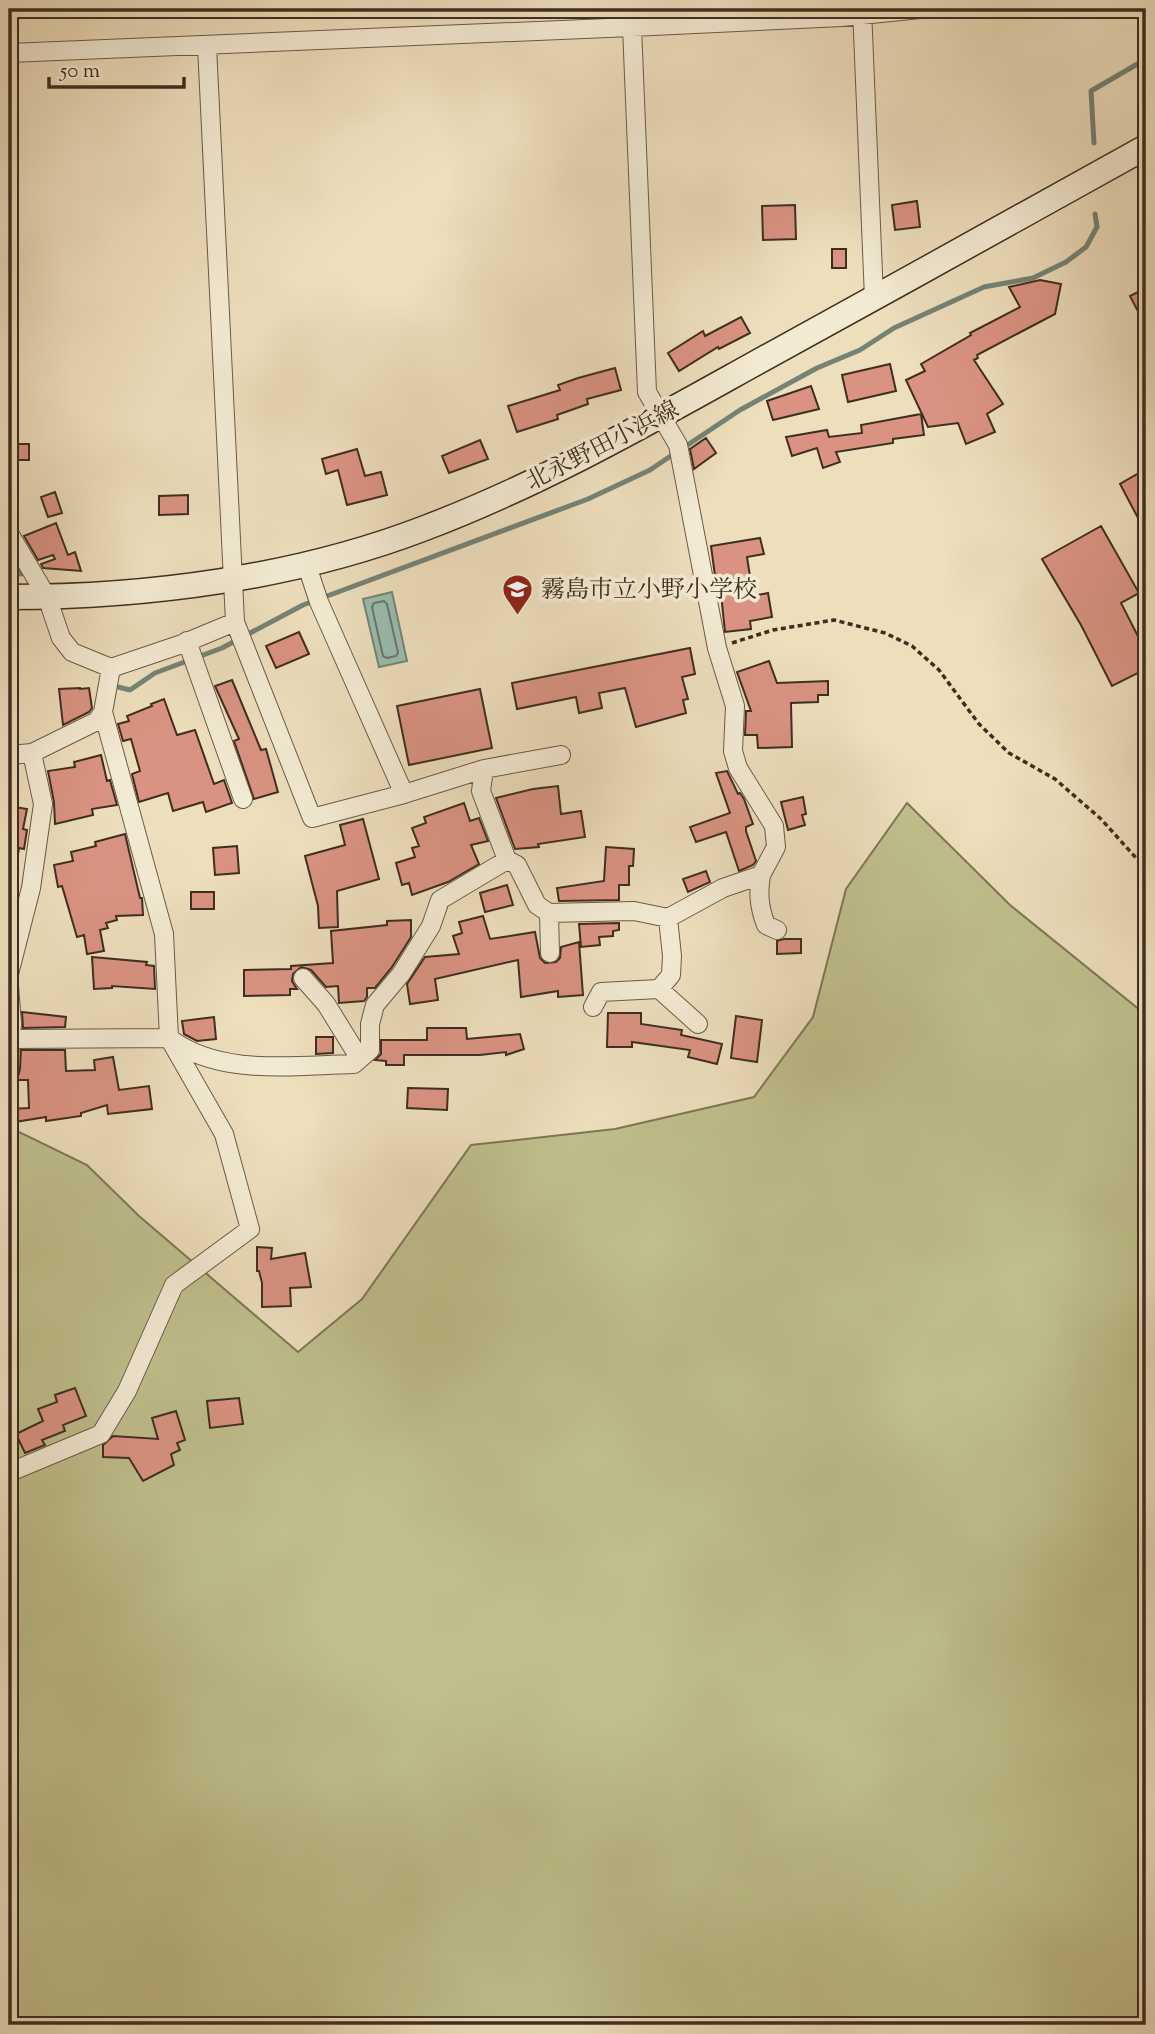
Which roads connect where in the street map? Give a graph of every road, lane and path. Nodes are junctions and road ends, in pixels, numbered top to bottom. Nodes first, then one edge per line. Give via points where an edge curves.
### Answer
1 (920, 9) edge
2 (862, 11) edge
3 (632, 27) junction
4 (207, 46) junction
5 (9, 53) edge
6 (1146, 147) edge
7 (874, 298) junction
8 (661, 415) junction
9 (9, 533) edge
10 (306, 563) junction
11 (232, 579) junction
12 (9, 597) edge
13 (47, 597) junction
14 (237, 626) junction
15 (188, 645) junction
16 (717, 648) junction
17 (110, 675) junction
18 (104, 709) junction
19 (32, 753) junction
20 (9, 755) edge
21 (561, 755) dead end
22 (484, 769) junction
23 (404, 794) junction
24 (243, 799) dead end
25 (507, 860) junction
26 (1146, 869) edge
27 (761, 875) junction
28 (549, 913) junction
29 (668, 918) junction
30 (777, 930) dead end
31 (550, 953) dead end
32 (9, 974) edge
33 (303, 978) dead end
34 (9, 986) edge
35 (659, 989) junction
36 (593, 1007) dead end
37 (698, 1024) dead end
38 (10, 1027) edge
39 (169, 1038) junction
40 (360, 1059) junction
41 (9, 1069) edge
42 (15, 1470) dead end

1 - 2 street
2 - 3 street via 842,17
2 - 7 street
3 - 4 street
3 - 8 street via 647,392
4 - 5 street
4 - 11 street
6 - 7 main road, 北永野田小浜線
7 - 8 main road, 北永野田小浜線
8 - 10 main road, 北永野田小浜線 via 562,469 435,524
8 - 16 street via 680,454
9 - 13 street
10 - 11 main road, 北永野田小浜線
10 - 23 street
11 - 13 main road, 北永野田小浜線 via 169,589
11 - 14 street
12 - 13 main road, 北永野田小浜線
13 - 17 street via 61,638 72,652
14 - 15 street
14 - 23 street via 312,818
15 - 17 street
15 - 24 street
16 - 26 path via 773,630 834,621 885,633 912,646 939,670 979,724 1009,753 1055,779 1101,819
16 - 27 street via 735,706 733,751 738,768 774,826 776,847
17 - 18 street
18 - 19 street via 97,721
18 - 39 street via 164,934
19 - 20 street
19 - 32 street via 43,804 31,888
21 - 22 street
22 - 23 street
22 - 25 street via 481,791
25 - 28 street via 517,865 537,905
25 - 40 street via 440,900 431,926 375,1005 370,1050
27 - 29 street via 723,888
27 - 30 street via 761,912 766,925
28 - 29 street via 634,911
28 - 31 street
29 - 35 street via 671,975
33 - 40 street via 326,1004
34 - 38 street
35 - 36 street via 601,992
35 - 37 street
38 - 39 street
38 - 41 street
39 - 40 street via 182,1048 232,1065 354,1064
39 - 42 street via 224,1134 250,1229 174,1285 127,1391 101,1434

